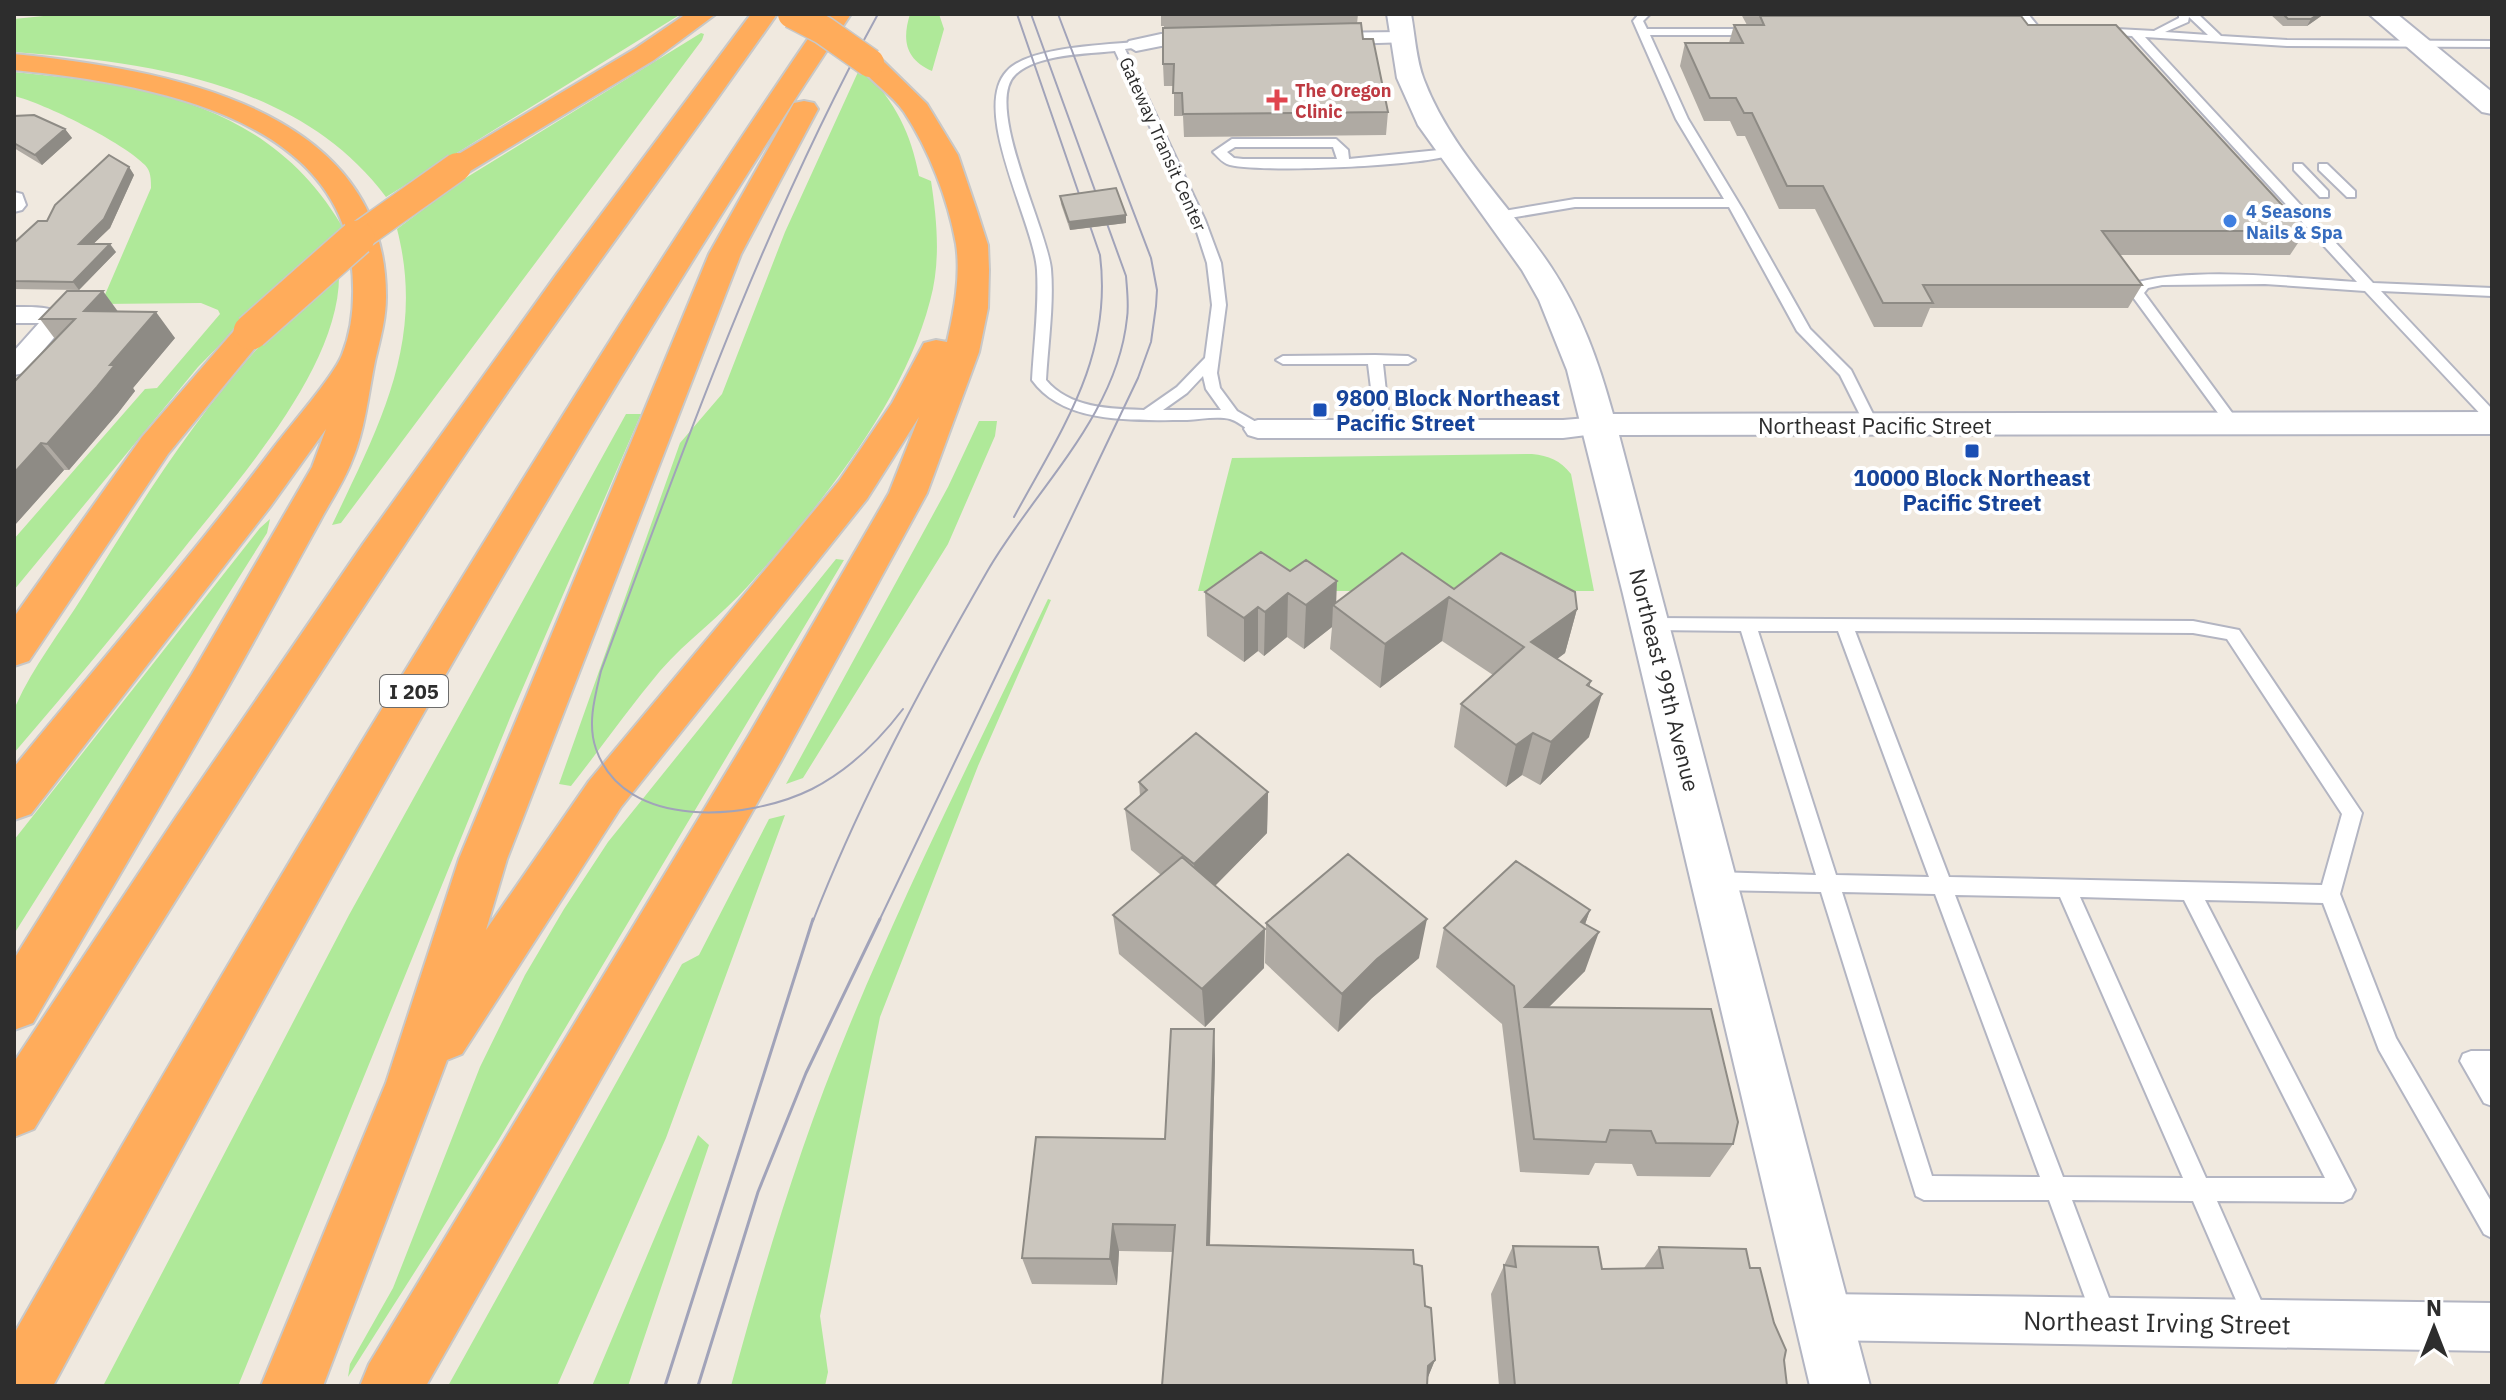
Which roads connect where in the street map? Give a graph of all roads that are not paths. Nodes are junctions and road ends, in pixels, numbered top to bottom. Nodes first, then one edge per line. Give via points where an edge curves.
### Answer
1 (703, 14) edge
2 (764, 14) edge
3 (792, 14) edge
4 (839, 14) edge
5 (1645, 14) edge
6 (2022, 14) edge
7 (2184, 14) edge
8 (2192, 14) edge
9 (2382, 14) edge
10 (1401, 26) edge
11 (2023, 30) edge
12 (2036, 30) junction
13 (2050, 30) edge
14 (2092, 31) edge
15 (1644, 32) junction
16 (1772, 32) edge
17 (2134, 32) junction
18 (2155, 33) junction
19 (2217, 38) junction
20 (1220, 39) edge
21 (1296, 39) edge
22 (2417, 43) junction
23 (2492, 44) edge
24 (1128, 46) junction
25 (14, 62) edge
26 (2492, 106) edge
27 (1449, 153) junction
28 (1343, 164) junction
29 (2331, 194) joint
30 (1732, 203) junction
31 (962, 211) junction
32 (1498, 216) junction
33 (2369, 287) junction
34 (2492, 292) edge
35 (14, 315) edge
36 (1212, 359) junction
37 (1375, 359) junction
38 (358, 360) junction
39 (1283, 360) dead end
40 (1408, 360) dead end
41 (14, 367) edge
42 (1147, 414) junction
43 (1232, 414) junction
44 (2492, 421) edge
45 (2234, 425) junction
46 (1600, 426) junction
47 (1872, 426) junction
48 (1258, 429) joint
49 (1383, 429) junction
50 (1651, 624) junction
51 (1748, 625) junction
52 (1844, 625) junction
53 (14, 650) edge
54 (14, 801) edge
55 (1715, 881) junction
56 (1829, 884) junction
57 (1942, 886) junction
58 (2066, 888) junction
59 (2190, 891) junction
60 (2330, 894) junction
61 (14, 1006) edge
62 (2492, 1061) edge
63 (413, 1083) junction
64 (2492, 1095) edge
65 (14, 1110) edge
66 (2056, 1188) junction
67 (2199, 1189) junction
68 (2492, 1226) edge
69 (1822, 1317) junction
70 (2106, 1322) junction
71 (2259, 1323) junction
72 (2492, 1327) edge
73 (19, 1386) edge
74 (292, 1386) edge
75 (391, 1386) edge
76 (1840, 1386) edge

1 - 53 highway, bridge via 457,167 343,248 251,332 140,462
2 - 65 highway via 567,282 373,561
3 - 31 highway, bridge via 870,63 913,104 943,155
4 - 63 highway via 835,53 725,254 483,859
4 - 73 highway, I 205 via 731,171 592,392 340,815
5 - 15 lane via 1638,21
6 - 12 lane
7 - 18 lane via 2184,20
8 - 19 lane
9 - 22 main road
10 - 21 street
10 - 27 street, Northeast 99th Avenue via 1410,78
11 - 12 lane
12 - 13 lane
14 - 17 lane
15 - 16 lane
15 - 30 lane via 1682,119
17 - 18 lane
17 - 33 lane
18 - 19 lane
19 - 22 lane
20 - 24 street
22 - 23 lane
22 - 26 main road
24 - 36 lane, Gateway Transit Center via 1214,263 1219,305
24 - 42 lane, Gateway Transit Center via 1047,55 1012,71 1003,85 1002,126 1044,268 1038,367 1043,390 1072,405
25 - 38 highway via 123,77 208,99 244,113 303,149 343,193 360,228 370,289
27 - 28 lane
27 - 32 street, Northeast 99th Avenue
28 - 28 lane via 1243,163 1219,152 1232,143 1336,143
29 - 29 lane via 2304,167
30 - 32 lane via 1575,203
30 - 47 lane via 1804,331 1846,373
31 - 63 highway via 945,325 932,360 886,441 826,525 605,794
31 - 75 highway via 972,245 971,308 962,352 908,493 765,748
32 - 46 street, Northeast 99th Avenue via 1555,300
33 - 34 lane
33 - 44 lane
33 - 45 lane via 2265,280 2143,285 2137,293
35 - 41 street via 56,320
36 - 42 lane via 1182,390
36 - 43 lane, Gateway Transit Center via 1213,389
37 - 39 lane
37 - 40 lane
37 - 49 lane
38 - 54 highway via 256,498
38 - 61 highway via 347,431 314,501
42 - 43 lane, Gateway Transit Center
43 - 48 lane, Gateway Transit Center
44 - 45 street, Northeast Pacific Street
45 - 47 street, Northeast Pacific Street
46 - 47 street, Northeast Pacific Street
46 - 49 street, Northeast Pacific Street
46 - 50 street, Northeast 99th Avenue
48 - 49 street, Northeast Pacific Street
50 - 51 lane
50 - 55 street, Northeast 99th Avenue
51 - 52 lane
51 - 56 lane
52 - 57 lane
52 - 60 lane via 2193,627 2233,634 2352,813
55 - 56 lane
55 - 69 street, Northeast 99th Avenue
56 - 57 lane
56 - 66 lane via 1924,1188
57 - 58 lane
57 - 66 lane
58 - 59 lane
58 - 67 lane
59 - 60 lane
59 - 67 lane via 2343,1190
60 - 68 lane via 2387,1043
62 - 64 lane via 2471,1061
63 - 74 highway
66 - 67 lane
66 - 70 lane
67 - 71 lane
69 - 70 street, Northeast Irving Street
69 - 76 street, Northeast 99th Avenue
70 - 71 street, Northeast Irving Street
71 - 72 street, Northeast Irving Street

